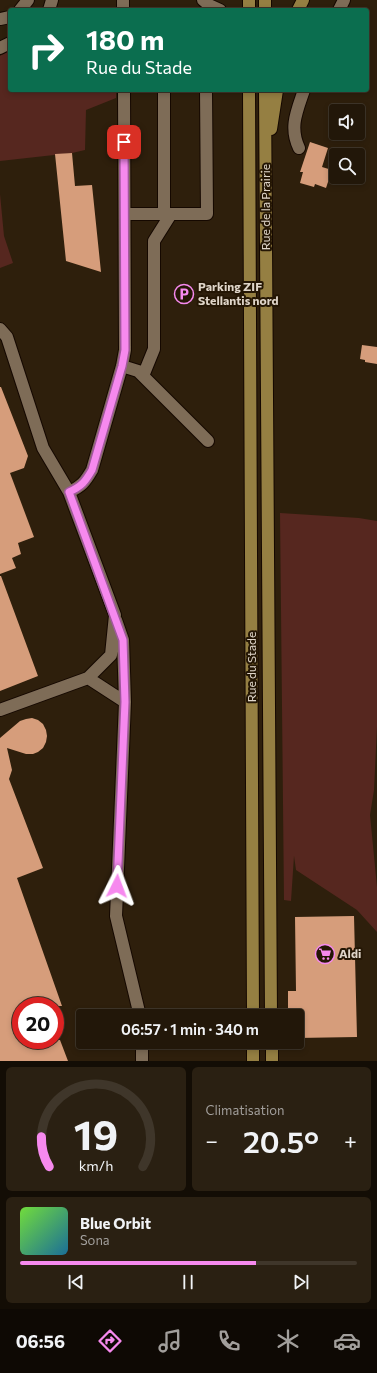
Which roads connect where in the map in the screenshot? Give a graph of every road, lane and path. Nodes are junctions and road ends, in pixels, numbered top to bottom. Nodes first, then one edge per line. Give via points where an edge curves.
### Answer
1 (28, 0) edge
2 (203, 0) edge
3 (22, 8) edge
4 (216, 8) edge
5 (124, 92) edge
6 (164, 92) edge
7 (206, 92) edge
8 (249, 92) edge
9 (265, 92) edge
10 (277, 92) edge
11 (303, 92) edge
12 (300, 148) dead end
13 (266, 164) junction
14 (125, 214) junction
15 (168, 214) junction
16 (251, 318) joint
17 (266, 323) joint
18 (0, 329) edge
19 (122, 366) junction
20 (143, 376) junction
21 (208, 441) dead end
22 (69, 492) junction
23 (115, 615) junction
24 (88, 678) junction
25 (125, 702) junction
26 (0, 710) edge
27 (138, 1009) edge
28 (253, 1009) edge
29 (271, 1009) edge
30 (142, 1049) edge
31 (253, 1049) edge
32 (272, 1049) edge
33 (142, 1061) edge
34 (253, 1061) edge
35 (272, 1061) edge

1 - 3 street
2 - 4 street
5 - 14 street
6 - 15 street
7 - 15 street via 207,214
8 - 16 main road, Rue de la Prairie
9 - 13 main road, Rue de la Prairie
10 - 13 main road
11 - 12 street via 294,120 295,136
13 - 17 main road, Rue de la Prairie
14 - 15 street
14 - 19 street via 125,350
15 - 20 street via 154,242 154,349
16 - 28 main road, Rue du Stade
17 - 29 main road, Rue du Stade
18 - 22 street via 7,336 43,448
19 - 20 street via 138,371
19 - 22 street via 92,470 79,488
20 - 21 street
22 - 23 street
23 - 24 street via 110,655
23 - 25 street via 123,640
24 - 25 street
24 - 26 street
25 - 27 street via 116,916
30 - 33 street
31 - 34 main road
32 - 35 main road

